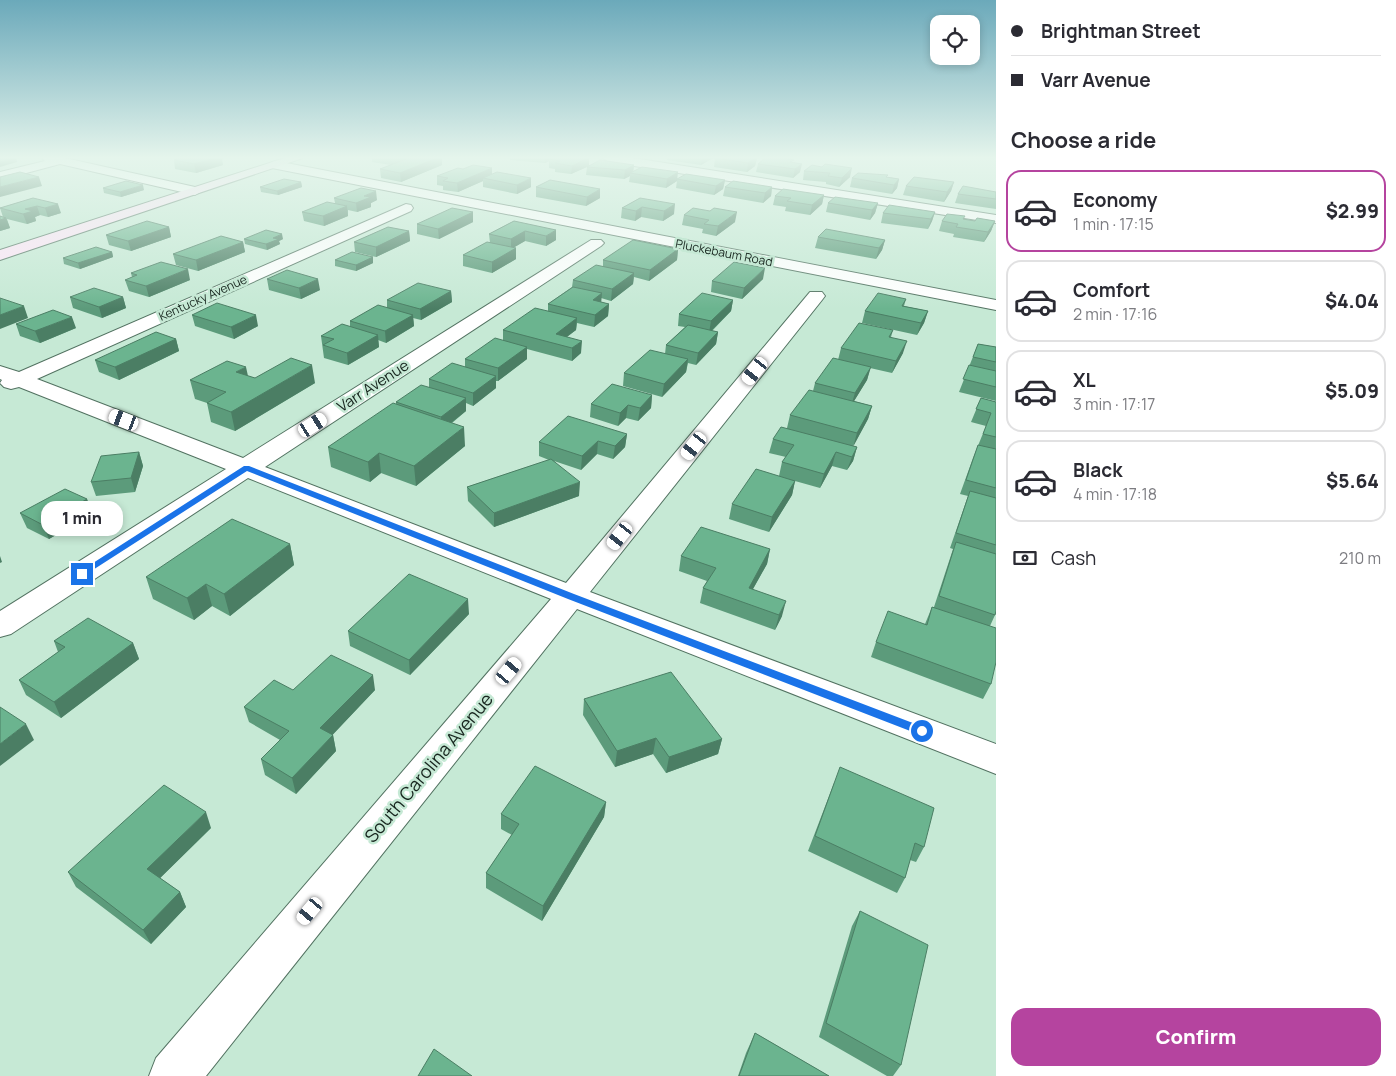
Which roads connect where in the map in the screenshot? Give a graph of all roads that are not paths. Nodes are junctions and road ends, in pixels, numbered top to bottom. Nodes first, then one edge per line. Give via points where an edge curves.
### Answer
1 (145, 208) edge
2 (406, 208) dead end
3 (498, 208) edge
4 (928, 208) edge
5 (996, 219) edge
6 (596, 243) dead end
7 (0, 255) edge
8 (816, 296) dead end
9 (996, 305) edge
10 (6, 379) edge
11 (246, 468) junction
12 (571, 596) junction
13 (0, 626) edge
14 (996, 759) edge
15 (174, 1076) edge

1 - 7 main road
2 - 10 street, Kentucky Avenue
3 - 9 street, Pluckebaum Road
4 - 5 street
6 - 11 street, Varr Avenue
8 - 12 street, South Carolina Avenue
10 - 11 street
11 - 12 street
11 - 13 street, Varr Avenue
12 - 14 street
12 - 15 street, South Carolina Avenue

